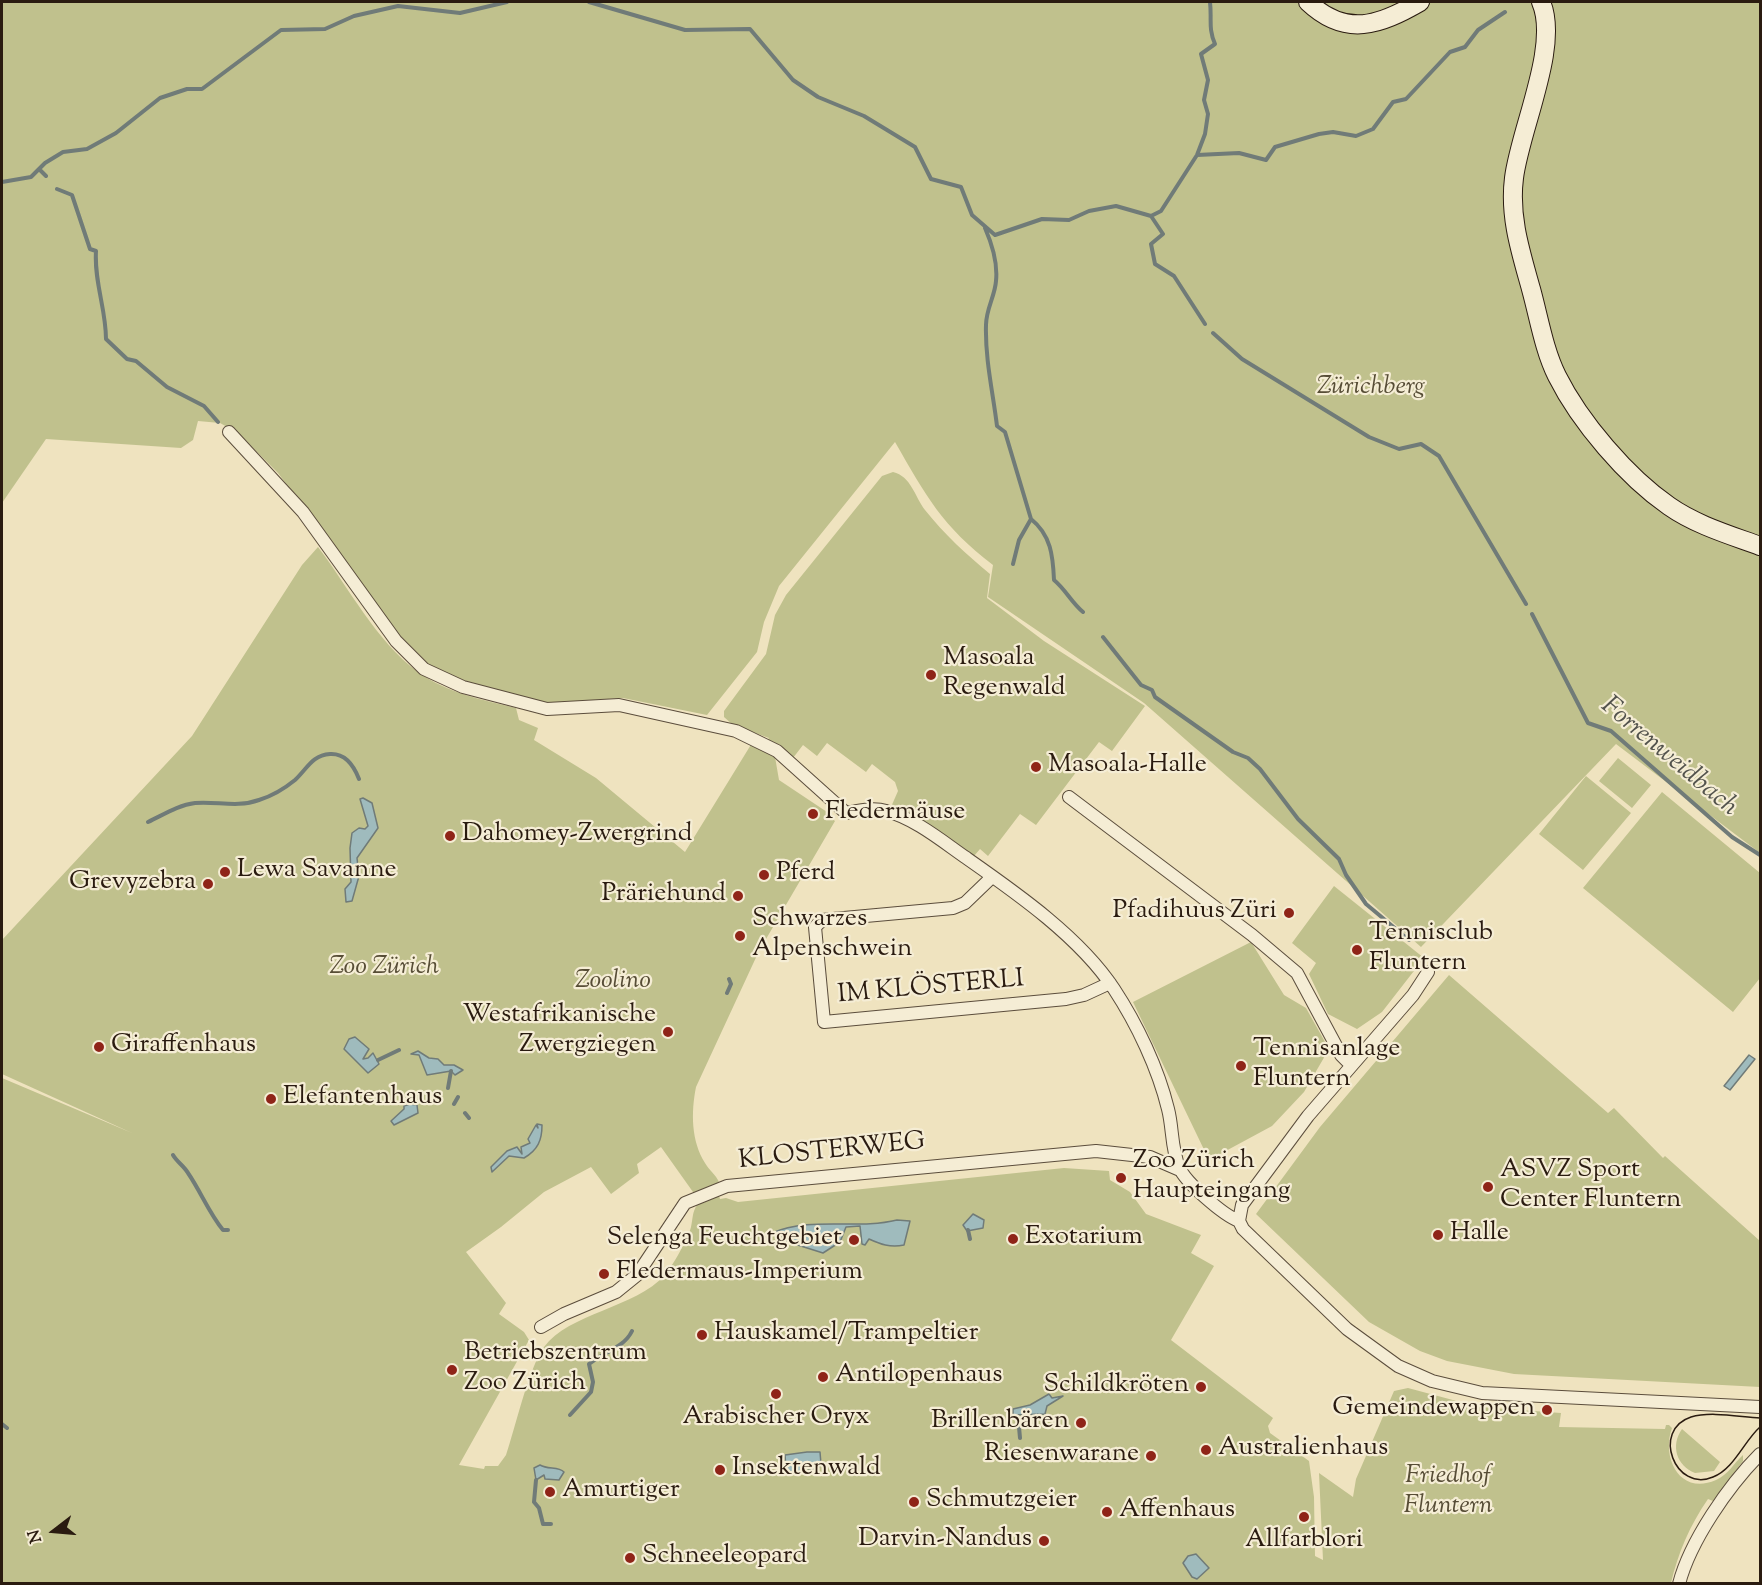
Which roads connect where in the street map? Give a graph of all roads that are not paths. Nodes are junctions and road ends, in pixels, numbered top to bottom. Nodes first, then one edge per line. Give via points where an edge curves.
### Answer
1 (1308, 2) edge
2 (1420, 2) edge
3 (1541, 2) edge
4 (229, 432) dead end
5 (1761, 546) edge
6 (1069, 797) dead end
7 (992, 877) junction
8 (1428, 972) dead end
9 (1110, 983) junction
10 (1351, 1065) junction
11 (1180, 1170) junction
12 (1239, 1221) junction
13 (542, 1327) dead end
14 (1761, 1407) edge
15 (1761, 1454) edge
16 (1679, 1584) edge

1 - 2 main road via 1338,21 1367,25 1388,20
3 - 5 main road via 1546,19 1546,50 1520,146 1513,207 1519,247 1553,367 1605,445 1645,487 1691,519
4 - 7 street via 303,512 396,641 424,669 464,687 547,709 619,705 736,731 777,751 846,813 886,811 905,819
6 - 10 street via 1297,973 1341,1055
7 - 9 street via 1059,930
7 - 9 street, IM KLÖSTERLI via 965,903 953,908 822,920 815,927 824,1022 1066,999
8 - 10 street via 1413,995
9 - 11 street via 1138,1032 1161,1087
10 - 12 street via 1242,1205
11 - 12 street via 1227,1216
11 - 13 street, KLOSTERWEG via 1150,1157 1096,1151 721,1188 694,1198 680,1209 636,1275 616,1292
12 - 14 street via 1347,1329 1398,1366 1432,1381 1482,1393
15 - 16 street via 1694,1542

